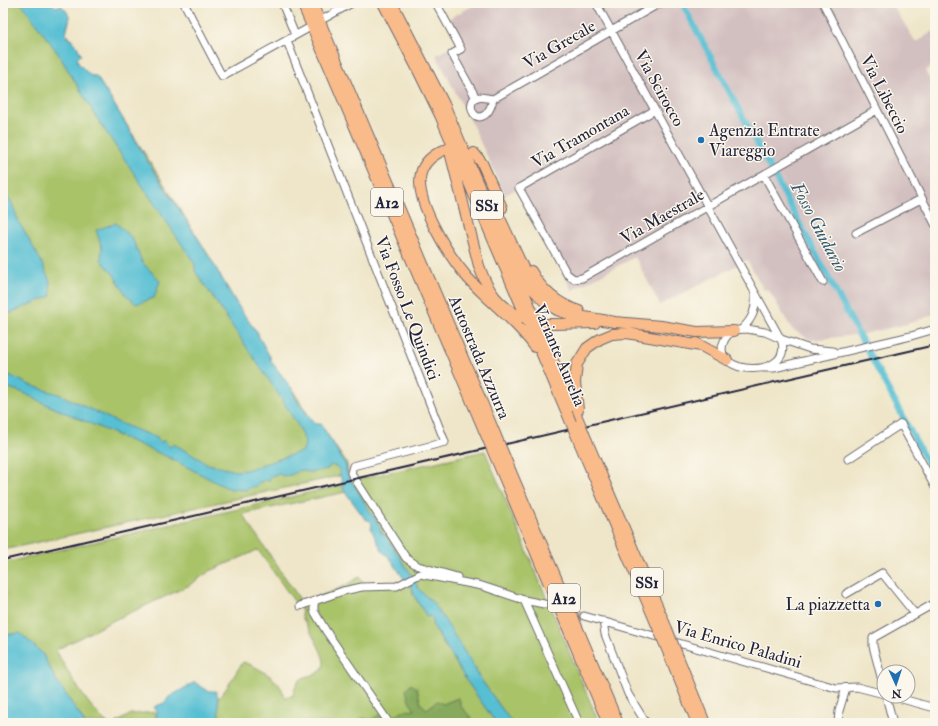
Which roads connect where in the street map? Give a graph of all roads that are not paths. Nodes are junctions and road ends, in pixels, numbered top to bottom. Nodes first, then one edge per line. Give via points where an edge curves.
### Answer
1 (184, 3) edge
2 (282, 3) edge
3 (302, 3) edge
4 (312, 3) edge
5 (352, 3) edge
6 (384, 3) edge
7 (392, 3) edge
8 (436, 3) edge
9 (596, 3) edge
10 (660, 3) edge
11 (822, 3) edge
12 (325, 18) dead end
13 (307, 29) dead end
14 (612, 32) junction
15 (295, 35) junction
16 (287, 40) junction
17 (476, 98) junction
18 (494, 99) junction
19 (444, 104) junction
20 (655, 110) junction
21 (877, 110) junction
22 (440, 115) junction
23 (444, 150) dead end
24 (474, 152) dead end
25 (766, 174) junction
26 (921, 198) junction
27 (708, 207) junction
28 (935, 224) edge
29 (856, 233) dead end
30 (574, 279) joint
31 (823, 282) dead end
32 (755, 292) junction
33 (522, 318) dead end
34 (615, 322) junction
35 (542, 324) dead end
36 (633, 324) junction
37 (935, 329) edge
38 (738, 330) junction
39 (780, 339) junction
40 (701, 346) junction
41 (847, 351) junction
42 (727, 360) junction
43 (764, 368) junction
44 (551, 376) junction
45 (476, 400) junction
46 (573, 411) junction
47 (584, 442) junction
48 (848, 459) dead end
49 (507, 474) junction
50 (935, 487) edge
51 (492, 589) junction
52 (846, 594) dead end
53 (315, 600) junction
54 (524, 600) junction
55 (935, 603) edge
56 (544, 604) tunnel mouth
57 (300, 606) dead end
58 (915, 614) junction
59 (584, 616) tunnel mouth
60 (603, 621) junction
61 (674, 658) junction
62 (878, 664) edge
63 (846, 688) junction
64 (876, 692) edge
65 (916, 703) edge
66 (888, 704) edge
67 (935, 708) edge
68 (389, 723) edge
69 (579, 723) edge
70 (608, 723) edge
71 (618, 723) edge
72 (646, 723) edge
73 (697, 723) edge
74 (705, 723) edge
75 (838, 723) edge
76 (893, 723) edge

1 - 16 street via 222,76
2 - 15 street
3 - 45 highway, Autostrada Azzurra / A12
4 - 45 highway, Autostrada Azzurra / A12
5 - 12 street
6 - 22 highway, Variante Aurelia / SS1
7 - 19 highway, Variante Aurelia / SS1
8 - 17 street via 461,49 452,54
9 - 14 street, Via Scirocco
10 - 14 street, Via Grecale
11 - 21 street, Via Libeccio
13 - 15 street
14 - 18 street, Via Grecale
14 - 20 street, Via Scirocco
15 - 16 street
16 - 51 street, Via Fosso Le Quindici via 445,442 353,466 351,473 406,558 418,566 489,585
17 - 18 street
17 - 18 street via 471,102 471,108 475,115 480,116 489,111
19 - 34 highway via 538,296 551,307 564,313
19 - 46 highway, Variante Aurelia / SS1
20 - 27 street, Via Scirocco
20 - 30 street, Via Tramontana via 519,188 567,274
21 - 25 street, Via Maestrale
21 - 26 street, Via Libeccio
22 - 33 highway via 481,274 494,298
22 - 44 highway, Variante Aurelia / SS1
23 - 44 highway via 427,162 420,180 422,197 434,226 460,268 528,338
24 - 34 highway via 482,163 528,265 542,288 567,307
25 - 27 street, Via Maestrale
25 - 31 street
26 - 28 street, Via Libeccio
26 - 29 street
27 - 30 street, Via Maestrale via 582,278
27 - 32 street, Via Scirocco
32 - 38 street via 755,310 751,318
32 - 39 street, Via Scirocco
34 - 35 highway
34 - 36 highway
36 - 38 highway via 701,332
36 - 40 highway via 678,336
37 - 41 street
38 - 39 street via 761,331
38 - 42 street via 726,338 723,344 723,354
39 - 41 street via 813,350
39 - 43 street via 780,356
40 - 42 highway
40 - 46 highway via 627,333 600,338 587,348 578,364
41 - 43 street via 774,368
42 - 43 street via 746,368
44 - 46 highway, Variante Aurelia / SS1
45 - 49 highway, Autostrada Azzurra / A12, bridge
46 - 47 highway, Variante Aurelia / SS1, bridge
46 - 47 highway, Variante Aurelia / SS1, bridge via 580,424
47 - 61 highway, Variante Aurelia / SS1, bridge
48 - 50 street via 901,424
49 - 70 highway, Autostrada Azzurra / A12
49 - 71 highway, Autostrada Azzurra / A12
51 - 53 street via 420,574 397,586 362,587
51 - 54 street
52 - 58 street via 882,574
53 - 57 street
53 - 68 street via 314,611 326,631
54 - 56 street
54 - 69 street
55 - 58 street
58 - 62 street via 874,637 872,642
59 - 60 street, Via Enrico Paladini
60 - 63 street, Via Enrico Paladini via 836,688
60 - 72 street via 605,634 628,694
61 - 73 highway, Variante Aurelia / SS1
61 - 74 highway, Variante Aurelia / SS1
63 - 64 street, Via Enrico Paladini via 857,687
63 - 75 street via 838,714
65 - 67 street
66 - 76 street

